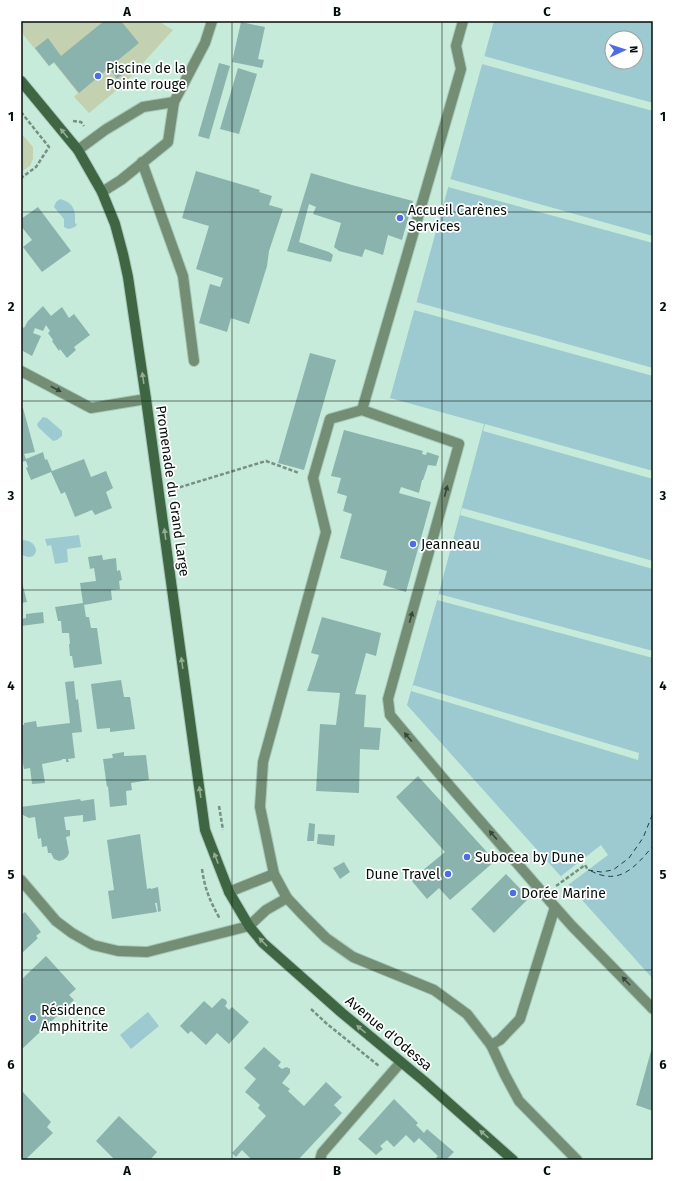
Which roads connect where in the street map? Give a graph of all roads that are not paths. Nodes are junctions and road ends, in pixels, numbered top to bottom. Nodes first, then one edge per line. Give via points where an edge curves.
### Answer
1 (212, 21) edge
2 (463, 21) edge
3 (21, 81) edge
4 (174, 102) junction
5 (78, 150) junction
6 (142, 162) junction
7 (102, 192) junction
8 (194, 361) dead end
9 (21, 371) edge
10 (146, 399) junction
11 (362, 410) junction
12 (274, 874) junction
13 (21, 880) edge
14 (229, 892) junction
15 (287, 898) junction
16 (555, 907) junction
17 (249, 926) junction
18 (653, 1009) edge
19 (491, 1045) junction
20 (401, 1062) junction
21 (320, 1160) edge
22 (513, 1160) edge
23 (577, 1160) edge

1 - 4 street via 205,42
2 - 11 street via 456,46 461,69
5 -> 3 street, Promenade du Grand Large
4 - 5 street via 143,107
4 - 6 street via 168,142
5 - 7 street, Promenade du Grand Large
6 - 7 street
6 - 8 street via 183,276
10 -> 7 street, Promenade du Grand Large via 128,277 115,224
9 -> 10 street via 91,408
14 -> 10 street, Promenade du Grand Large via 205,830
11 - 12 street via 330,419 313,478 326,532 263,762 260,807
16 -> 11 street via 390,715 388,699 459,444
12 - 14 street
12 - 15 street
13 - 17 street via 56,921 72,933 93,945 118,951 147,952
14 - 17 street, Promenade du Grand Large
15 - 17 street via 266,910
15 - 19 street via 326,938 353,958 440,994 467,1014
18 -> 16 street
16 - 19 street via 520,1019 500,1040
20 -> 17 street, Avenue d'Odessa via 263,943
19 - 23 street via 519,1100
20 - 21 street via 322,1153
22 -> 20 street, Avenue d'Odessa

